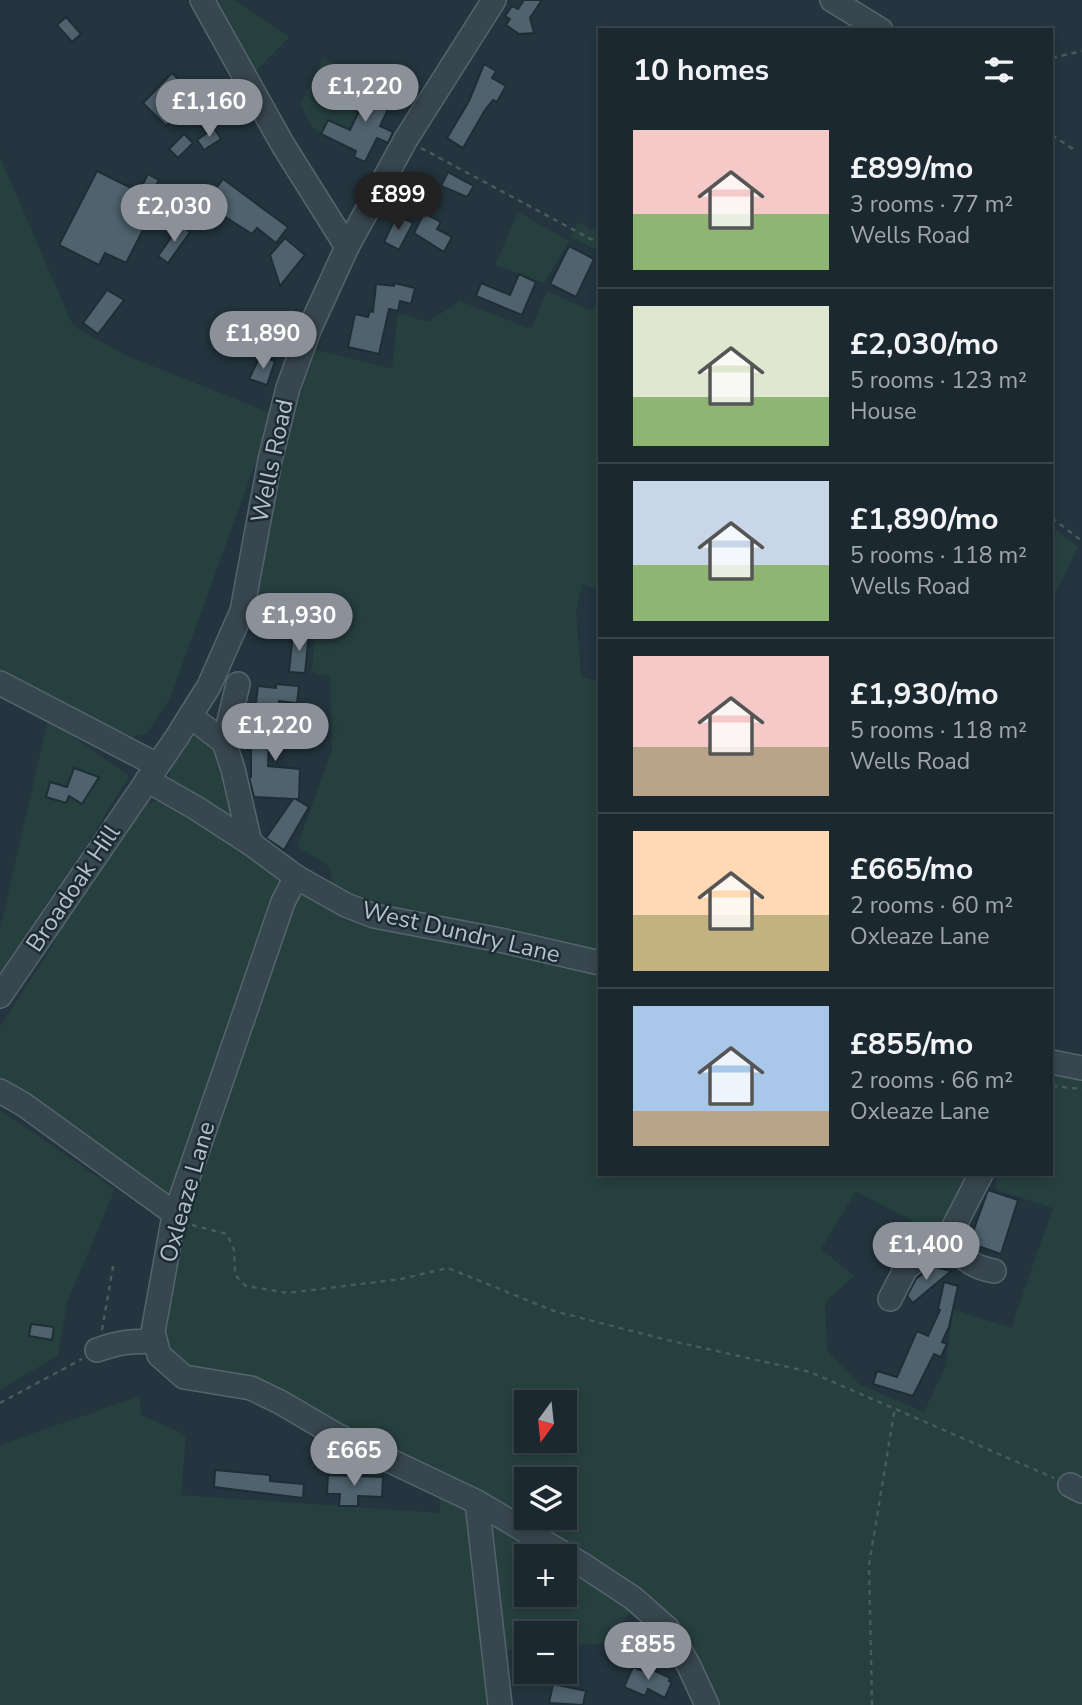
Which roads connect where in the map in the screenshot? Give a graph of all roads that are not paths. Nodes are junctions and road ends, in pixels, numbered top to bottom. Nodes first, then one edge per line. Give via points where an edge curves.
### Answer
1 (202, 0) edge
2 (494, 0) edge
3 (832, 0) edge
4 (878, 28) edge
5 (347, 247) junction
6 (0, 683) edge
7 (238, 684) dead end
8 (190, 716) junction
9 (224, 742) junction
10 (152, 772) junction
11 (250, 842) junction
12 (296, 877) junction
13 (598, 963) edge
14 (0, 996) edge
15 (1053, 1062) edge
16 (1082, 1068) edge
17 (0, 1091) edge
18 (980, 1176) edge
19 (174, 1218) junction
20 (948, 1237) junction
21 (995, 1271) dead end
22 (890, 1299) dead end
23 (154, 1342) junction
24 (101, 1349) road end
25 (477, 1502) junction
26 (500, 1705) edge
27 (707, 1705) edge

1 - 5 street via 291,141
2 - 5 street, Wells Road via 406,139
3 - 4 street
5 - 8 street, Wells Road via 288,388 242,611 209,686
6 - 10 street, West Dundry Lane
7 - 9 street
8 - 9 street
8 - 10 street, Wells Road
9 - 11 street
10 - 11 street, West Dundry Lane
10 - 14 street, Broadoak Hill
11 - 12 street, West Dundry Lane
12 - 13 street, West Dundry Lane via 374,916
12 - 19 street, Oxleaze Lane via 283,902
15 - 16 street
17 - 19 street
18 - 20 street
19 - 23 street, Oxleaze Lane
20 - 21 street via 970,1264
20 - 22 street via 906,1268
23 - 24 street via 138,1340
23 - 25 street via 164,1360 184,1377 251,1388 338,1436
25 - 26 street
25 - 27 street via 634,1598 667,1628

